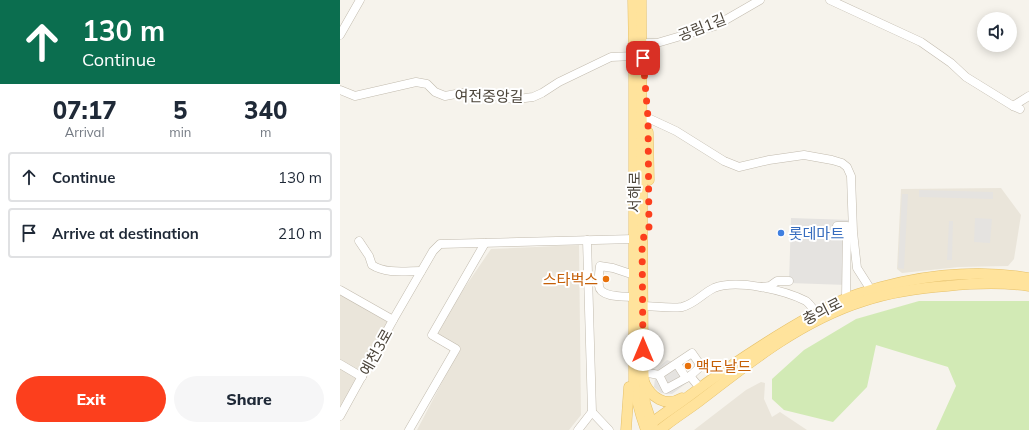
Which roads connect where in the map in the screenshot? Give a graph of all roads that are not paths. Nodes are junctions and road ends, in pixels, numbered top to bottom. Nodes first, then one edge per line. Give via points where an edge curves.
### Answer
1 (360, 0) edge
2 (627, 0) edge
3 (632, 0) edge
4 (641, 0) edge
5 (760, 0) edge
6 (830, 0) edge
7 (633, 17) junction
8 (340, 35) edge
9 (642, 43) junction
10 (634, 56) junction
11 (340, 90) edge
12 (1029, 96) edge
13 (648, 118) junction
14 (837, 226) dead end
15 (638, 239) junction
16 (587, 240) junction
17 (359, 241) dead end
18 (485, 242) junction
19 (421, 271) junction
20 (634, 275) junction
21 (1029, 278) edge
22 (789, 281) dead end
23 (932, 282) junction
24 (1029, 286) edge
25 (762, 287) junction
26 (340, 290) edge
27 (871, 290) junction
28 (634, 297) junction
29 (846, 299) junction
30 (643, 306) junction
31 (816, 312) junction
32 (394, 320) junction
33 (633, 349) junction
34 (340, 364) edge
35 (677, 364) junction
36 (659, 376) junction
37 (362, 377) junction
38 (688, 377) junction
39 (640, 379) junction
40 (698, 394) junction
41 (592, 412) junction
42 (684, 412) junction
43 (340, 416) edge
44 (625, 428) edge
45 (648, 428) edge
46 (409, 430) edge
47 (578, 430) edge
48 (609, 430) edge
49 (660, 430) edge
50 (672, 430) edge

1 - 8 street
2 - 7 main road
3 - 7 main road, 서해로
4 - 9 main road, 서해로
5 - 9 street, 공림1길 via 715,26 657,43
6 - 12 street via 921,42 966,77 1016,107
7 - 10 main road, 서해로
9 - 13 main road
9 - 15 main road, 서해로
10 - 11 street, 여전중앙길 via 611,57 538,95 525,98 513,99 472,93 445,96 435,92 427,84 416,82 355,96
10 - 15 main road, 서해로
13 - 15 main road via 649,232
13 - 27 street via 676,131 724,162 739,167 804,155 832,160 847,166 851,176 857,268
14 - 29 street via 847,226
15 - 16 street
15 - 20 main road, 서해로
15 - 30 main road, 서해로
16 - 18 street
16 - 41 street
17 - 19 street via 372,265 378,269
18 - 19 street via 440,244
18 - 46 street via 432,334 456,349
19 - 32 street
20 - 28 main road, 서해로
20 - 28 street via 600,266 601,291 608,295
21 - 23 main road, 충의로 via 985,274
22 - 25 street via 777,281 770,286
23 - 24 main road, 충의로 via 990,282
23 - 27 main road, 충의로 via 896,284
23 - 40 main road, 충의로 via 863,301 827,316
25 - 30 street via 725,285 713,288 681,307
25 - 31 street via 806,302
26 - 32 street, 예천3로
27 - 29 main road, 충의로
28 - 33 main road, 서해로
29 - 31 main road, 충의로
30 - 39 main road, 서해로
31 - 40 main road, 충의로 via 741,359
32 - 37 street, 예천3로
33 - 39 main road, 서해로
33 - 44 main road via 630,350
34 - 37 street
35 - 36 street
35 - 38 street
35 - 38 street via 692,353 700,366
36 - 38 street via 666,389
36 - 39 street
37 - 43 street, 예천3로
38 - 40 street
39 - 40 main road via 654,396 664,402 674,402 691,392
39 - 45 main road, 서해로
40 - 42 main road, 충의로
40 - 45 main road, 충의로
41 - 47 street
41 - 48 street
42 - 49 main road, 충의로
42 - 50 main road

